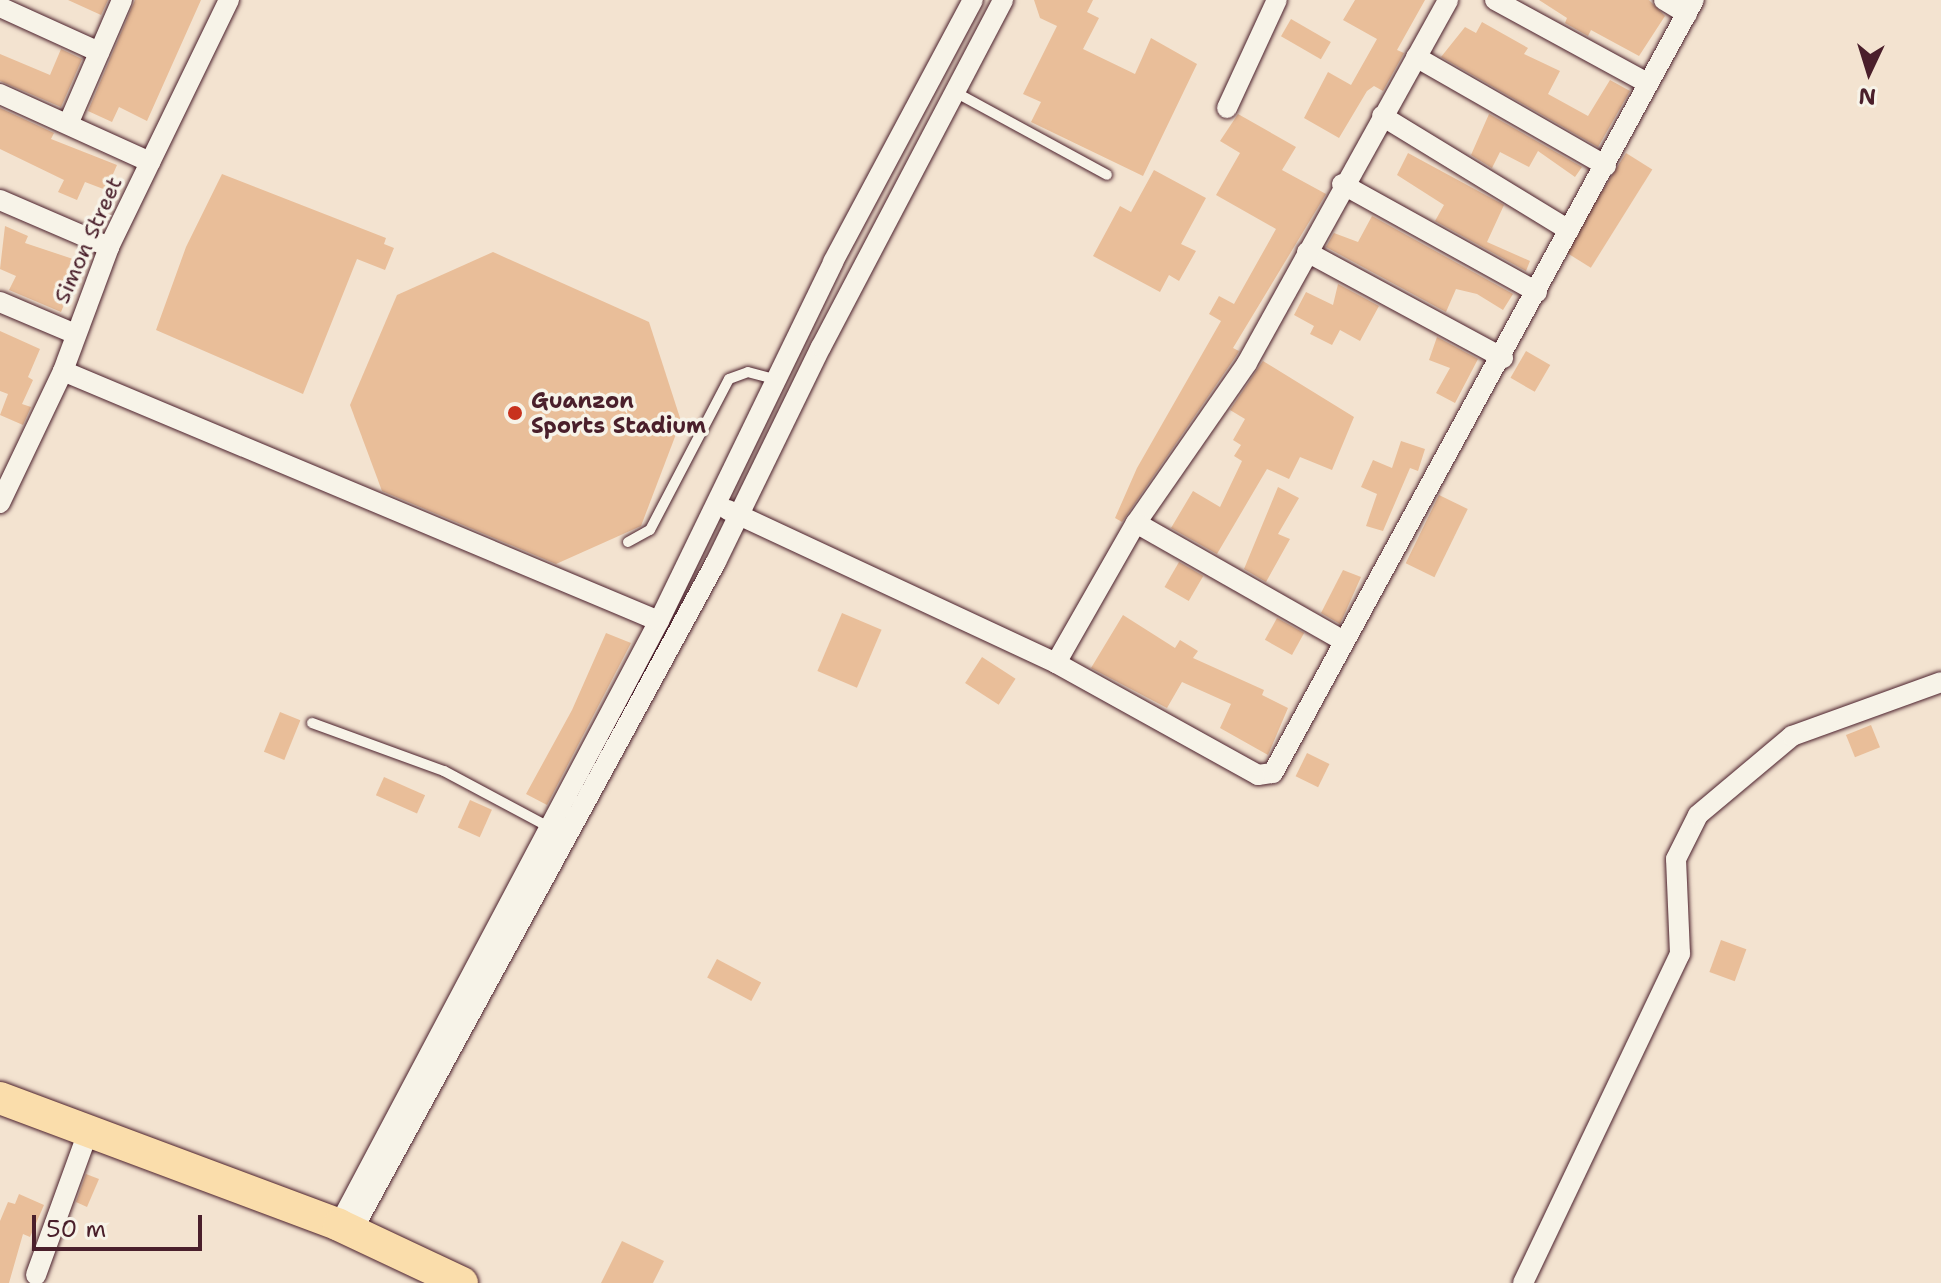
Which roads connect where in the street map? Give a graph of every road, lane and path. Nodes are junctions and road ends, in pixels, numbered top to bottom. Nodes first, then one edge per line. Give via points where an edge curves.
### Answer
1 (122, 0) edge
2 (229, 0) edge
3 (973, 0) edge
4 (1003, 0) edge
5 (1277, 0) edge
6 (1448, 0) edge
7 (1495, 0) edge
8 (1664, 0) edge
9 (0, 7) edge
10 (1691, 7) edge
11 (99, 52) junction
12 (1416, 57) junction
13 (1647, 83) junction
14 (955, 92) junction
15 (0, 94) edge
16 (1227, 108) dead end
17 (1382, 116) junction
18 (69, 122) junction
19 (150, 162) junction
20 (1606, 166) junction
21 (1107, 175) dead end
22 (1342, 184) junction
23 (0, 200) edge
24 (1569, 230) junction
25 (109, 247) junction
26 (1307, 252) junction
27 (1537, 292) junction
28 (0, 302) edge
29 (73, 333) junction
30 (1503, 358) junction
31 (63, 371) junction
32 (775, 379) junction
33 (0, 503) edge
34 (713, 505) junction
35 (741, 515) junction
36 (1136, 523) junction
37 (628, 542) dead end
38 (659, 621) junction
39 (1342, 640) junction
40 (1056, 663) junction
41 (1941, 682) edge
42 (312, 723) dead end
43 (547, 826) junction
44 (542, 858) junction
45 (0, 1098) edge
46 (88, 1132) junction
47 (345, 1228) junction
48 (36, 1275) dead end
49 (462, 1283) edge
50 (1523, 1283) edge

1 - 11 street
2 - 19 street, Simon Street
3 - 32 street
4 - 14 street
5 - 16 street
6 - 12 street
7 - 13 street
8 - 10 street
9 - 11 street
10 - 13 street
11 - 18 street
12 - 17 street
12 - 20 street
13 - 20 street
14 - 21 lane
14 - 35 street via 821,347
15 - 18 street
17 - 22 street
17 - 24 street
18 - 19 street
19 - 25 street, Simon Street
20 - 24 street
22 - 26 street
22 - 27 street
23 - 25 street
24 - 27 street
25 - 29 street, Simon Street
26 - 30 street
26 - 36 street via 1247,363
27 - 30 street
28 - 29 street
29 - 31 street, Simon Street
30 - 39 street
31 - 33 street, Simon Street
31 - 38 street
32 - 34 street
32 - 37 lane via 748,372 729,379 650,530
34 - 35 street
34 - 38 street
35 - 40 street
35 - 44 street
36 - 39 street
36 - 40 street
38 - 43 street
39 - 40 street via 1280,763 1273,773 1258,775
41 - 50 street via 1792,736 1698,815 1676,859 1680,954
42 - 43 lane via 444,771
43 - 44 street
44 - 47 street
45 - 46 main road
46 - 47 main road
46 - 48 street
47 - 49 main road

